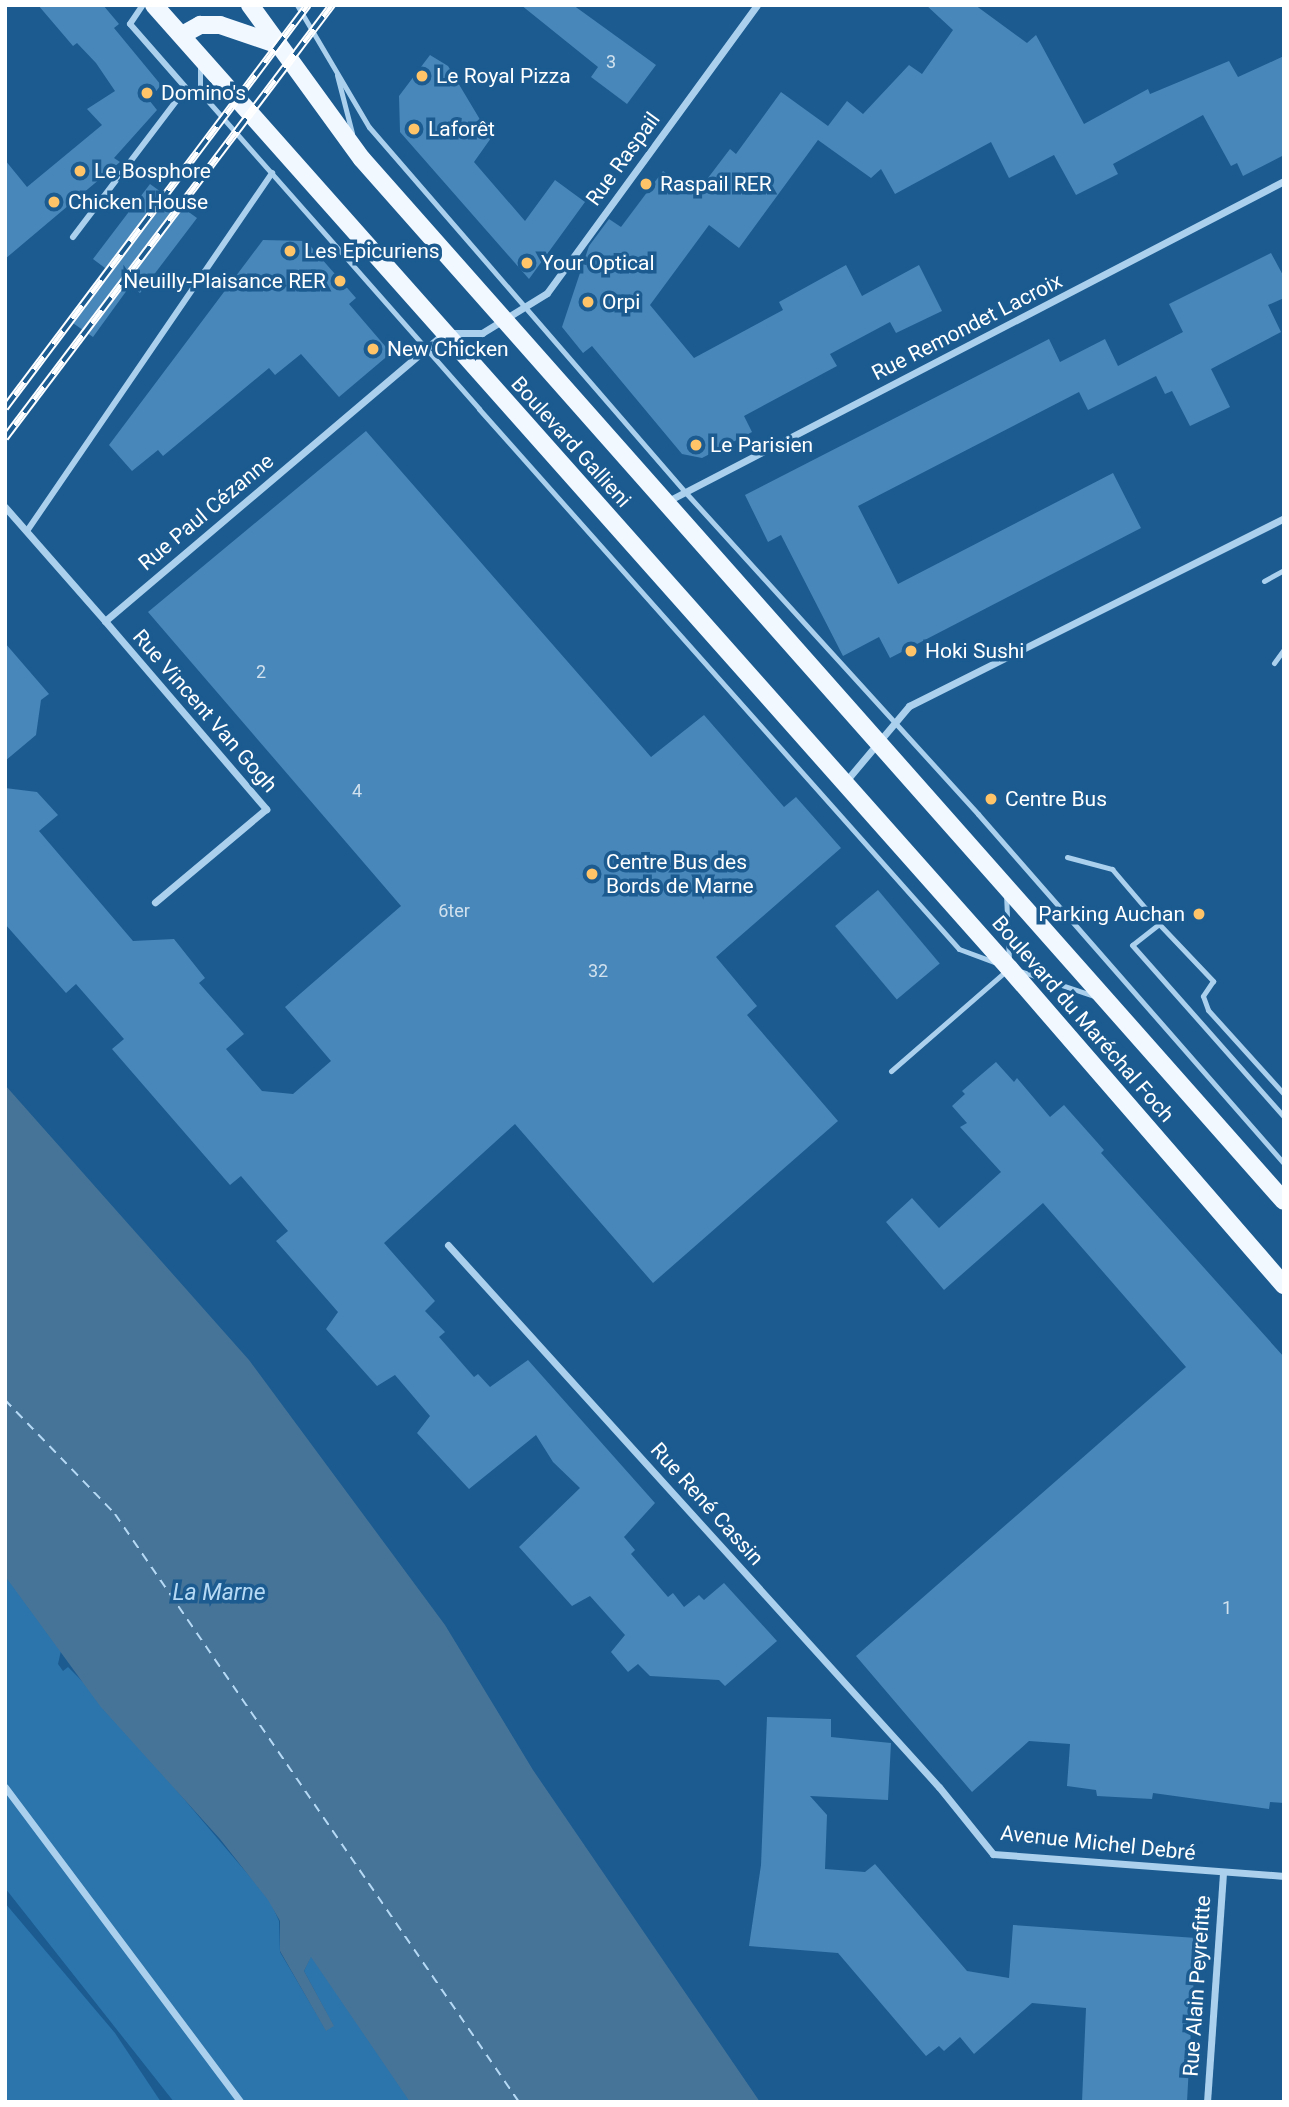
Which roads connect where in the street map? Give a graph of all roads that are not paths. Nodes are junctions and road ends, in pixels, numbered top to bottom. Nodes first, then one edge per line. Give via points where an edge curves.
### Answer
1 (143, 5) edge
2 (155, 5) edge
3 (250, 5) edge
4 (297, 5) edge
5 (757, 5) edge
6 (182, 35) junction
7 (279, 45) junction
8 (201, 56) junction
9 (336, 68) junction
10 (362, 159) junction
11 (272, 173) junction
12 (1284, 181) edge
13 (74, 237) dead end
14 (527, 308) junction
15 (505, 322) junction
16 (445, 333) junction
17 (427, 348) junction
18 (685, 493) junction
19 (665, 502) junction
20 (5, 507) edge
21 (1284, 518) edge
22 (27, 531) junction
23 (1284, 570) edge
24 (1264, 581) dead end
25 (105, 621) junction
26 (1284, 649) edge
27 (1274, 663) dead end
28 (892, 722) junction
29 (876, 742) junction
30 (845, 784) junction
31 (1067, 857) dead end
32 (1005, 887) junction
33 (155, 902) dead end
34 (1159, 924) junction
35 (1009, 968) junction
36 (1106, 1001) junction
37 (891, 1071) dead end
38 (1284, 1094) edge
39 (1284, 1117) edge
40 (1284, 1164) edge
41 (1284, 1201) edge
42 (448, 1245) dead end
43 (1284, 1286) edge
44 (5, 1787) edge
45 (939, 1787) joint
46 (1223, 1873) junction
47 (1284, 1876) edge
48 (241, 2102) edge
49 (1207, 2102) edge

1 - 13 street via 130,24 186,88
2 - 6 main road, Boulevard Gallieni
3 - 7 main road, Boulevard Gallieni
4 - 9 lane
5 - 14 street, Rue Raspail via 547,293
6 - 7 main road via 200,25 220,24
6 - 8 main road, Boulevard Gallieni
7 - 10 main road, Boulevard Gallieni
8 - 11 lane via 200,92
8 - 16 main road, Boulevard Gallieni
9 - 10 lane via 342,105
9 - 14 lane via 369,127
10 - 15 main road, Boulevard Gallieni
11 - 17 lane
11 - 22 street
12 - 18 street, Rue Remondet Lacroix
14 - 15 street, Rue Raspail
14 - 18 lane
15 - 16 street, Rue Raspail via 482,333
15 - 19 main road, Boulevard Gallieni
16 - 17 street, Rue Paul Cézanne
16 - 30 main road, Boulevard Gallieni
17 - 25 street, Rue Paul Cézanne
17 - 35 lane via 959,949
18 - 19 street, Rue Remondet Lacroix
18 - 28 lane
19 - 29 main road, Boulevard Gallieni
20 - 22 street
21 - 28 street via 909,706
22 - 25 street
23 - 24 lane
25 - 33 street, Rue Vincent Van Gogh via 266,809
26 - 27 lane
28 - 29 street
28 - 40 lane
29 - 30 street
29 - 32 main road, Boulevard du Maréchal Foch
30 - 35 main road, Boulevard du Maréchal Foch
31 - 34 lane via 1112,869
32 - 35 lane
32 - 36 main road, Boulevard du Maréchal Foch
34 - 38 lane via 1213,981 1203,996 1208,1010
34 - 39 lane via 1132,945
35 - 36 lane
35 - 37 lane
35 - 43 main road, Boulevard du Maréchal Foch
36 - 41 main road, Boulevard du Maréchal Foch
42 - 45 street, Rue René Cassin
44 - 48 street
45 - 46 street, Avenue Michel Debré via 993,1854
46 - 47 street, Avenue Michel Debré
46 - 49 street, Rue Alain Peyrefitte

